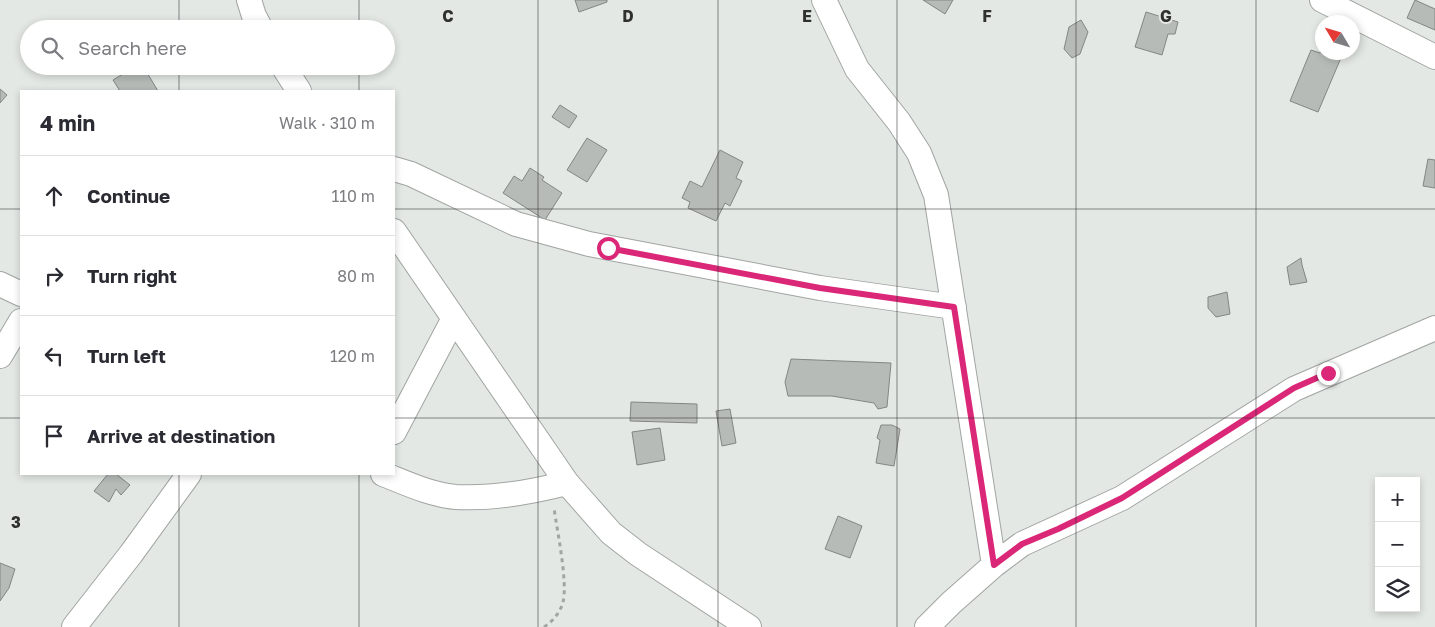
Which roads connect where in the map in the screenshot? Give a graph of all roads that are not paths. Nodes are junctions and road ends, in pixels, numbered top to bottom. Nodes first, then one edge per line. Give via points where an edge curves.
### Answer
1 (249, 0) edge
2 (824, 0) edge
3 (1322, 0) edge
4 (256, 20) edge
5 (1435, 57) edge
6 (289, 75) edge
7 (298, 90) edge
8 (395, 168) edge
9 (395, 232) edge
10 (0, 284) edge
11 (20, 294) edge
12 (954, 307) junction
13 (454, 320) junction
14 (20, 323) edge
15 (1435, 328) edge
16 (0, 356) edge
17 (395, 430) edge
18 (188, 475) edge
19 (386, 475) edge
20 (560, 485) junction
21 (994, 565) junction
22 (74, 627) edge
23 (749, 627) edge
24 (927, 627) edge

1 - 4 street
2 - 12 street via 857,69 919,153 936,195
3 - 5 street
6 - 7 street
8 - 12 street via 516,224 588,244 820,288
9 - 13 street
10 - 11 street
12 - 21 street
13 - 17 street
13 - 20 street
14 - 16 street
15 - 21 street via 1294,388 1122,498 1022,544
18 - 22 street
19 - 20 street via 455,497 492,496
20 - 23 street via 638,554
21 - 24 street

